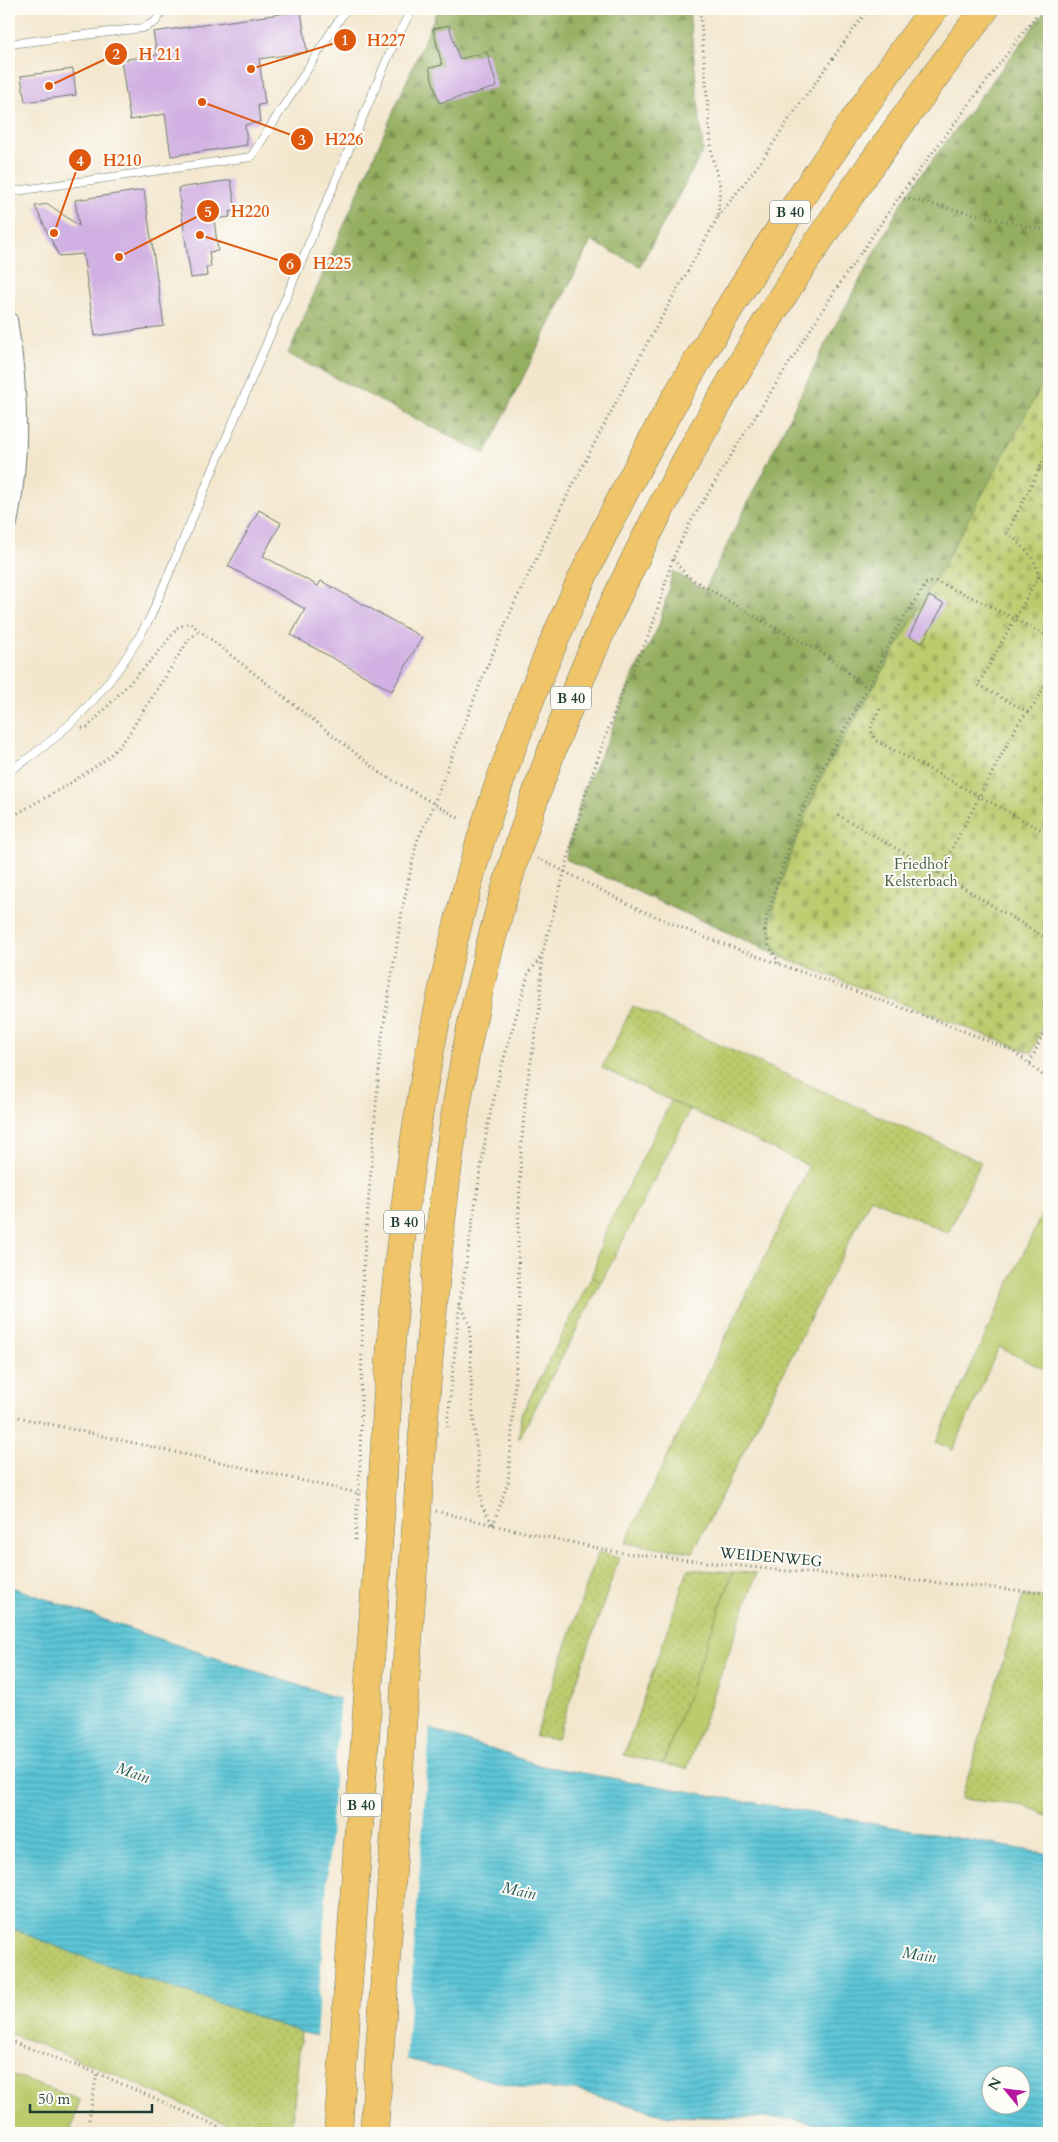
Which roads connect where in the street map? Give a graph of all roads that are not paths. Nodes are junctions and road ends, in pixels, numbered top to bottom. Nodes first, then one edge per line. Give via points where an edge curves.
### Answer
1 (164, 9) edge
2 (346, 9) edge
3 (412, 9) edge
4 (934, 9) edge
5 (985, 9) edge
6 (9, 44) edge
7 (9, 192) edge
8 (9, 320) edge
9 (9, 522) edge
10 (9, 771) edge
11 (338, 2133) edge
12 (374, 2133) edge

1 - 6 lane via 156,22 143,28
2 - 7 lane via 251,157
3 - 10 lane via 395,41 150,618 121,667 70,726
4 - 11 highway, B 40, bridge via 802,193 733,299 660,425 595,551 532,693 474,863 427,1064 369,1480
5 - 12 highway, B 40, bridge via 892,134 800,269 695,444 627,572 590,652 523,830 478,997 459,1093 441,1221 419,1484
8 - 9 street via 18,396 19,450

